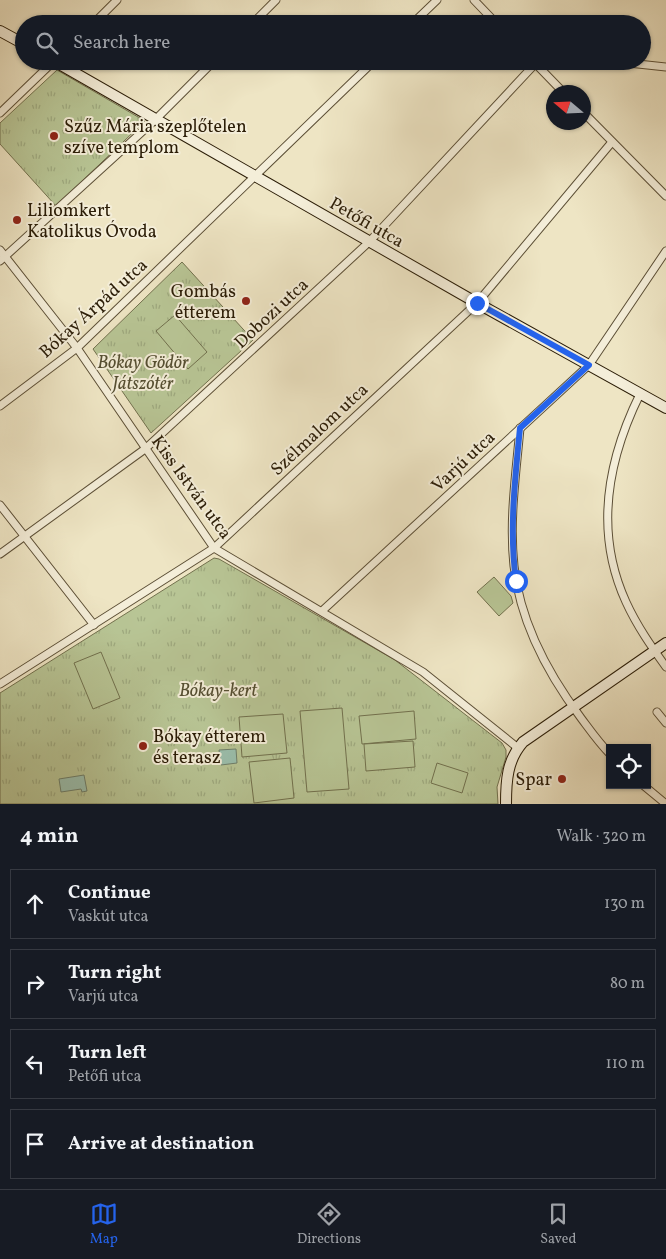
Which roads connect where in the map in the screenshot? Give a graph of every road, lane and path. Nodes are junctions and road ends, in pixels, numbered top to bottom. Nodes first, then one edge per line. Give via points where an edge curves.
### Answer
1 (117, 0) edge
2 (276, 0) edge
3 (437, 0) edge
4 (474, 0) edge
5 (102, 15) edge
6 (261, 15) edge
7 (421, 15) edge
8 (488, 15) edge
9 (0, 31) edge
10 (15, 39) edge
11 (651, 66) edge
12 (666, 68) edge
13 (45, 70) edge
14 (69, 70) edge
15 (205, 70) edge
16 (365, 70) edge
17 (527, 70) edge
18 (542, 70) edge
19 (557, 85) edge
20 (0, 113) edge
21 (155, 120) junction
22 (591, 120) edge
23 (612, 142) junction
24 (256, 177) junction
25 (666, 196) edge
26 (370, 242) junction
27 (0, 250) edge
28 (666, 250) edge
29 (3, 259) edge
30 (477, 303) junction
31 (77, 348) junction
32 (589, 365) junction
33 (640, 394) junction
34 (0, 406) edge
35 (666, 408) edge
36 (520, 428) junction
37 (145, 449) junction
38 (0, 505) edge
39 (24, 537) junction
40 (214, 548) junction
41 (0, 554) edge
42 (322, 611) junction
43 (94, 625) junction
44 (666, 643) edge
45 (655, 650) junction
46 (666, 667) edge
47 (0, 684) edge
48 (573, 706) junction
49 (657, 712) dead end
50 (666, 723) edge
51 (518, 748) junction
52 (606, 749) edge
53 (648, 789) edge
54 (506, 804) edge
55 (666, 804) edge

1 - 5 street
2 - 6 street
3 - 7 street
4 - 8 street
9 - 10 main road
11 - 12 street
13 - 20 street
14 - 21 main road, Petőfi utca
15 - 21 street
16 - 24 street, Bókay Árpád utca
17 - 26 street, Dobozi utca
18 - 19 street
21 - 24 main road, Petőfi utca
21 - 29 street
22 - 23 street
23 - 25 street
23 - 30 street, Szélmalom utca
24 - 26 main road, Petőfi utca
24 - 31 street, Bókay Árpád utca
26 - 30 main road, Petőfi utca
26 - 37 street, Dobozi utca
27 - 29 street, Kiss István utca
28 - 32 street, Varjú utca
29 - 31 street, Kiss István utca
30 - 32 main road, Petőfi utca
30 - 40 street, Szélmalom utca
31 - 34 street, Bókay Árpád utca
31 - 37 street, Kiss István utca
32 - 33 main road, Petőfi utca
32 - 36 street, Varjú utca
33 - 35 main road, Petőfi utca
33 - 45 street via 617,448 610,477 608,538 619,587
36 - 42 street, Varjú utca
36 - 48 street via 513,529 516,581 522,607 544,662
37 - 39 street, Dobozi utca
37 - 40 street, Kiss István utca
38 - 39 street
39 - 41 street, Dobozi utca
39 - 43 street
40 - 42 street, Kiss István utca
40 - 43 street, Szélmalom utca
42 - 51 street, Kiss István utca via 423,672
43 - 47 street, Szélmalom utca
44 - 45 main road
45 - 46 street
45 - 48 main road
48 - 51 main road
48 - 52 street
49 - 50 street
51 - 54 main road via 508,771
53 - 55 street

